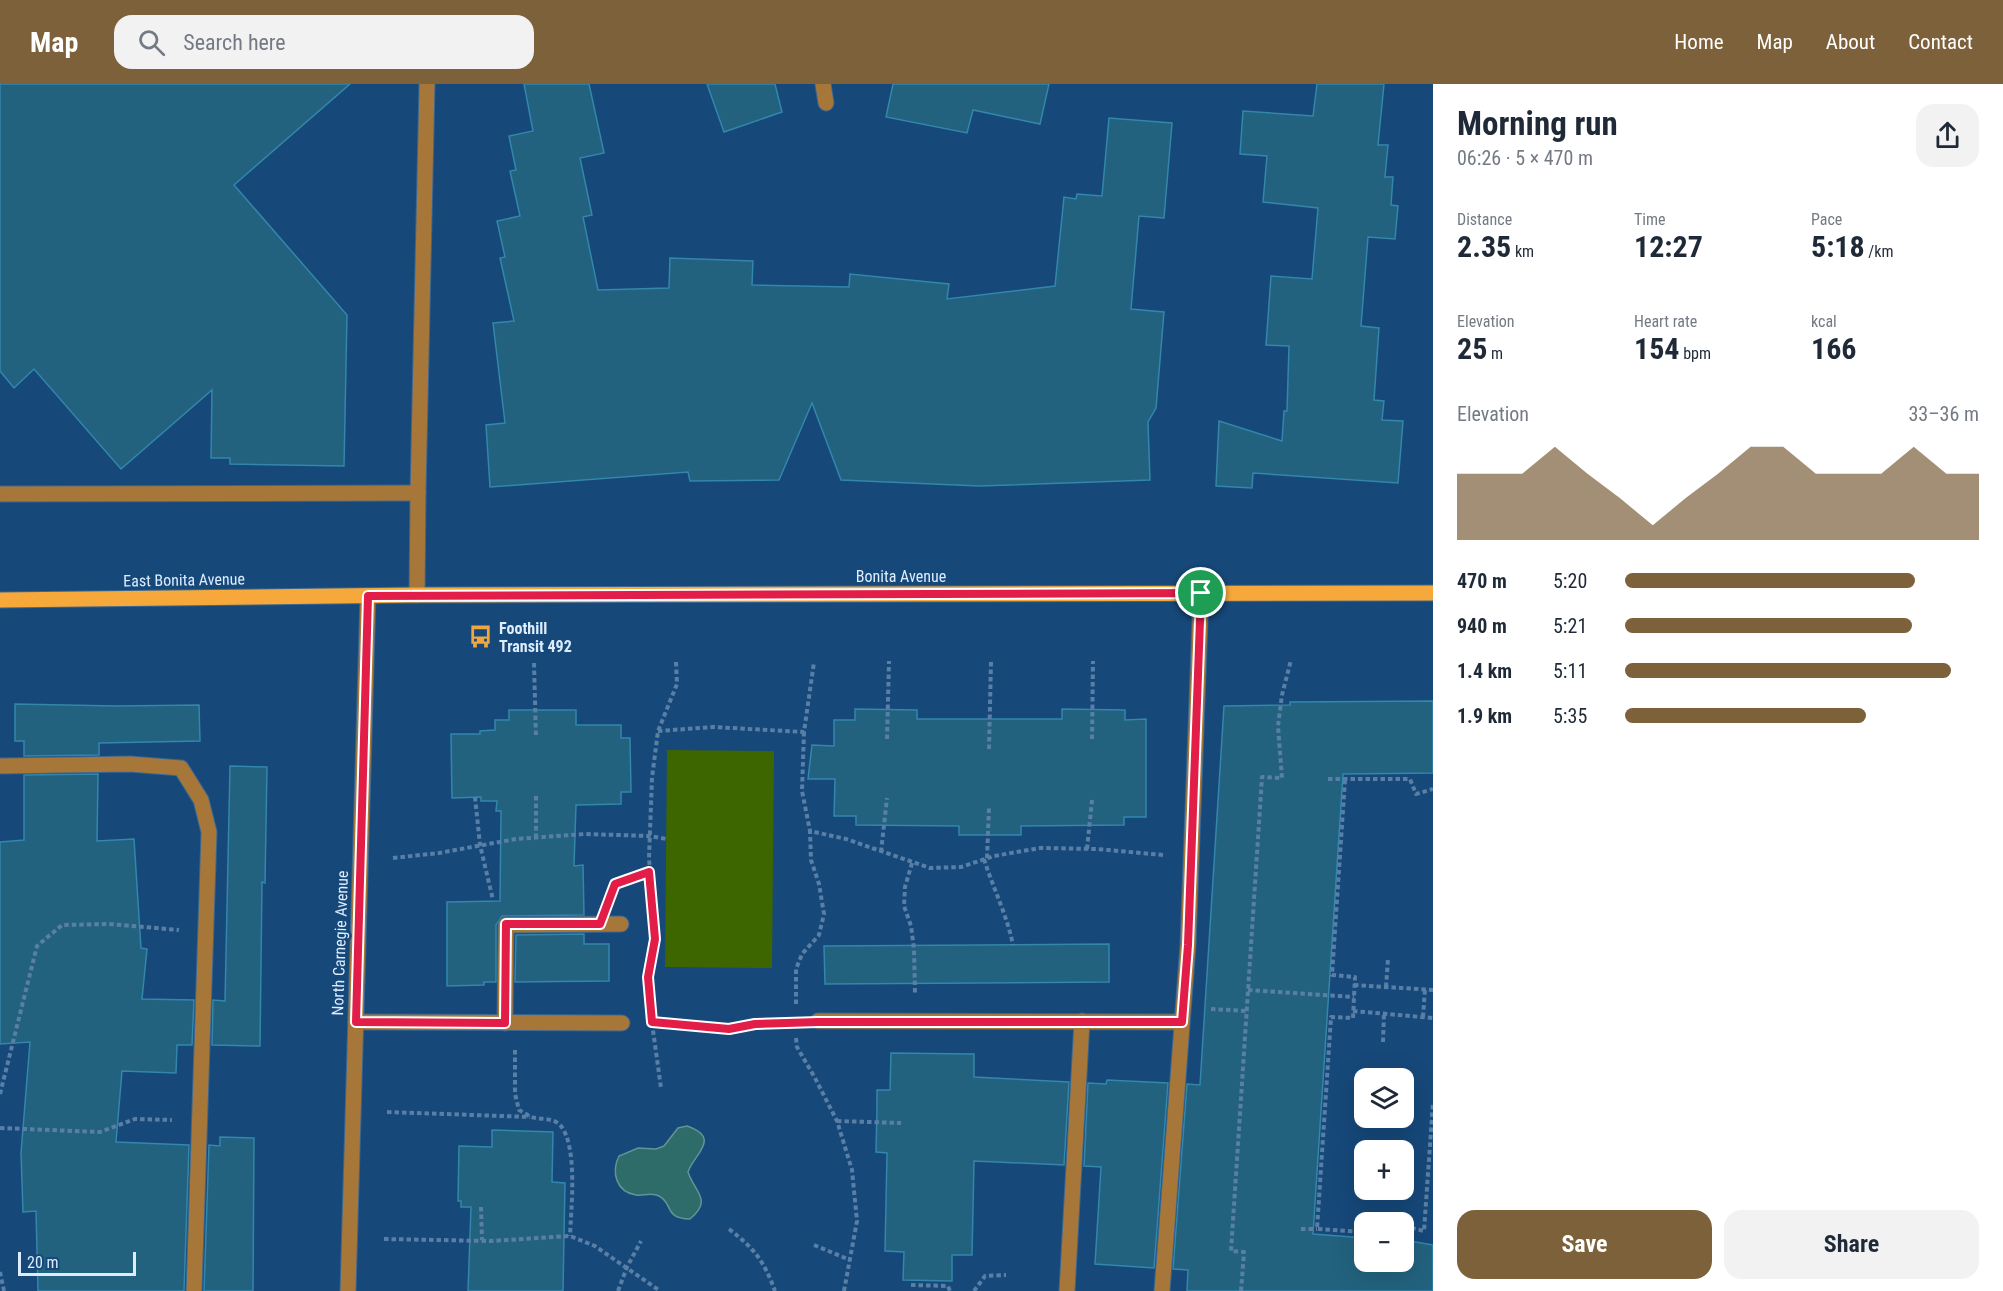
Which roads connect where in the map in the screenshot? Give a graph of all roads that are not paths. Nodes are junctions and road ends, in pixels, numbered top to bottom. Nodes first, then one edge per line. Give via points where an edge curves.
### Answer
1 (428, 84) edge
2 (822, 84) edge
3 (826, 104) dead end
4 (418, 493) junction
5 (0, 494) edge
6 (1201, 593) junction
7 (1433, 593) edge
8 (417, 595) junction
9 (368, 596) junction
10 (0, 600) edge
11 (0, 766) edge
12 (621, 924) dead end
13 (1182, 1014) junction
14 (356, 1022) junction
15 (818, 1022) road end
16 (1082, 1022) junction
17 (510, 1023) junction
18 (622, 1023) dead end
19 (194, 1291) edge
20 (348, 1291) edge
21 (1067, 1291) edge
22 (1162, 1291) edge

1 - 4 street
2 - 3 street
4 - 5 street
4 - 8 street
6 - 7 main road, Bonita Avenue
6 - 8 main road, Bonita Avenue
6 - 13 street
8 - 9 main road, Bonita Avenue
9 - 10 main road, East Bonita Avenue
9 - 14 street, North Carnegie Avenue
11 - 19 street via 130,764 181,768 201,800 209,832
12 - 17 street via 506,924
13 - 16 street
13 - 22 street
14 - 17 street
14 - 20 street, North Carnegie Avenue
15 - 16 street
16 - 21 street
17 - 18 street

